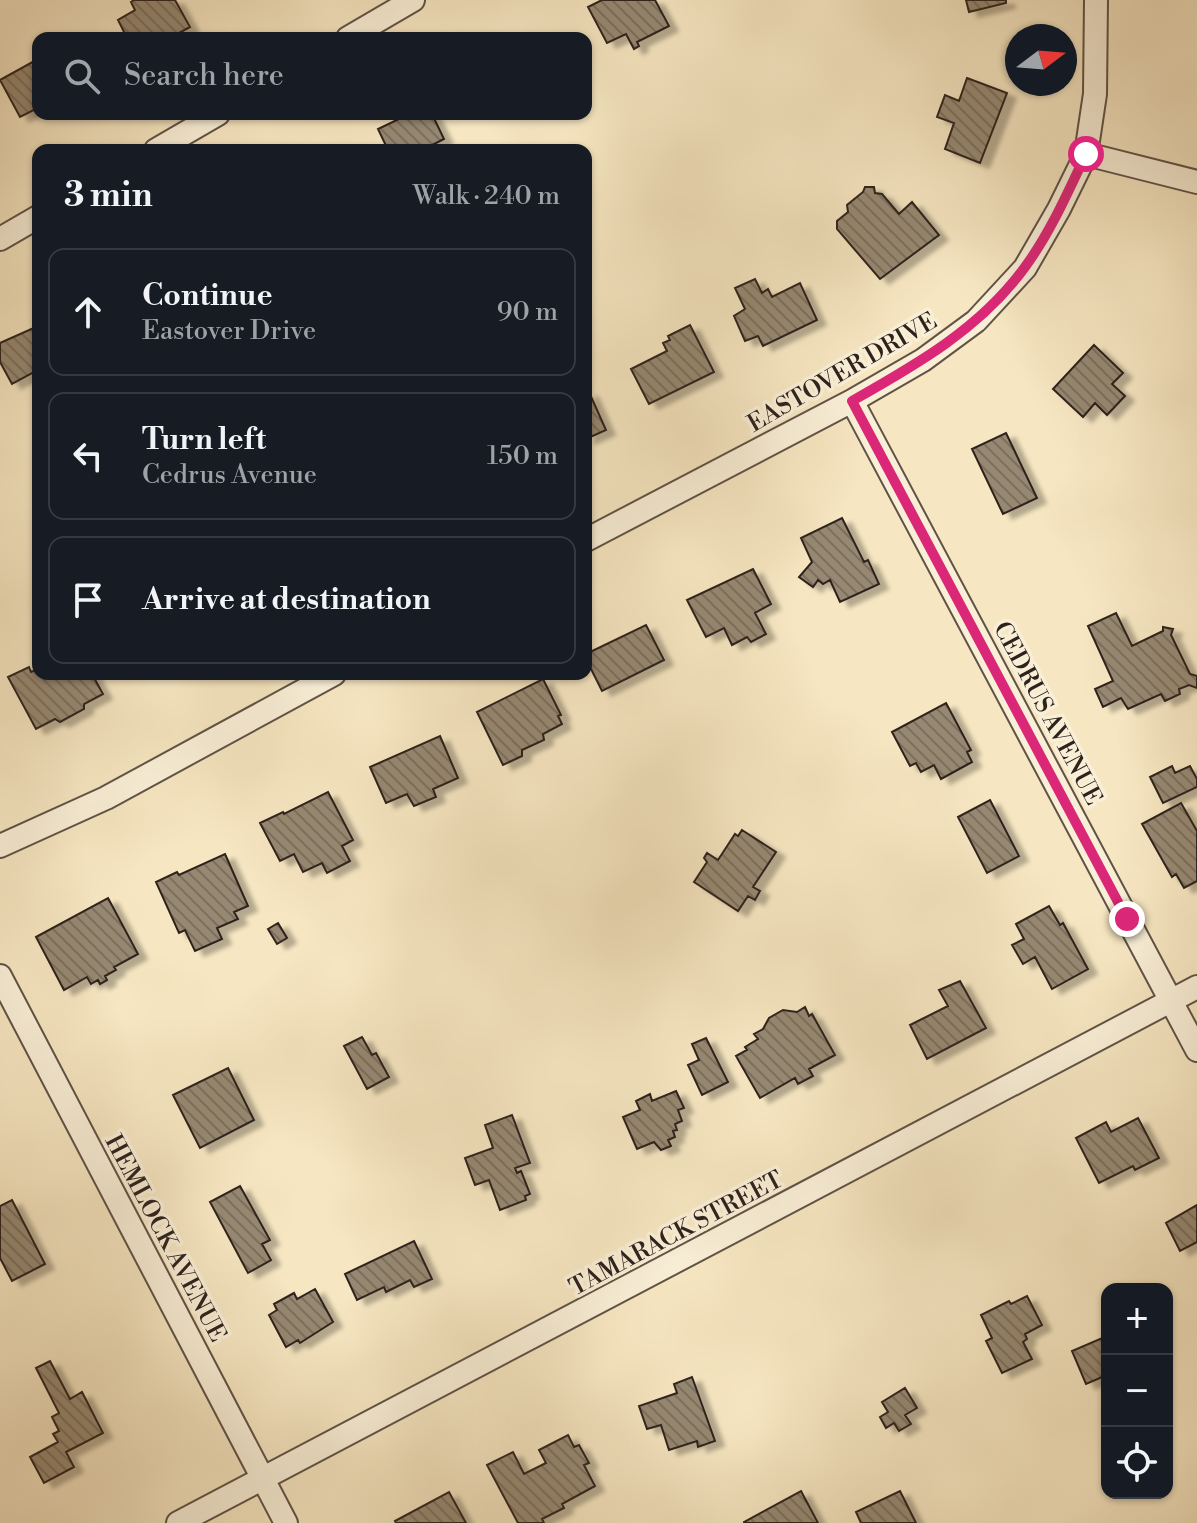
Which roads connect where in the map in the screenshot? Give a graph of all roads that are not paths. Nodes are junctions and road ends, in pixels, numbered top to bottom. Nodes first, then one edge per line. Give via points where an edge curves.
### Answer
1 (413, 0) edge
2 (1096, 0) edge
3 (358, 32) edge
4 (208, 120) edge
5 (168, 144) edge
6 (1086, 154) junction
7 (1197, 182) edge
8 (32, 220) edge
9 (0, 239) edge
10 (852, 401) junction
11 (592, 537) edge
12 (323, 680) edge
13 (0, 846) edge
14 (0, 976) edge
15 (1197, 987) edge
16 (1171, 1001) junction
17 (1197, 1050) edge
18 (262, 1478) junction
19 (178, 1523) edge
20 (286, 1523) edge

1 - 3 street
2 - 6 street, EASTOVER DRIVE via 1095,94
4 - 5 street
6 - 7 street
6 - 10 street, EASTOVER DRIVE via 1025,268 976,321 923,360
8 - 9 street
10 - 11 street, EASTOVER DRIVE
10 - 16 street, CEDRUS AVENUE
12 - 13 street via 106,798
14 - 18 street, HEMLOCK AVENUE
15 - 16 street, TAMARACK STREET
16 - 17 street, CEDRUS AVENUE
16 - 18 street, TAMARACK STREET
18 - 19 street, TAMARACK STREET
18 - 20 street, HEMLOCK AVENUE

